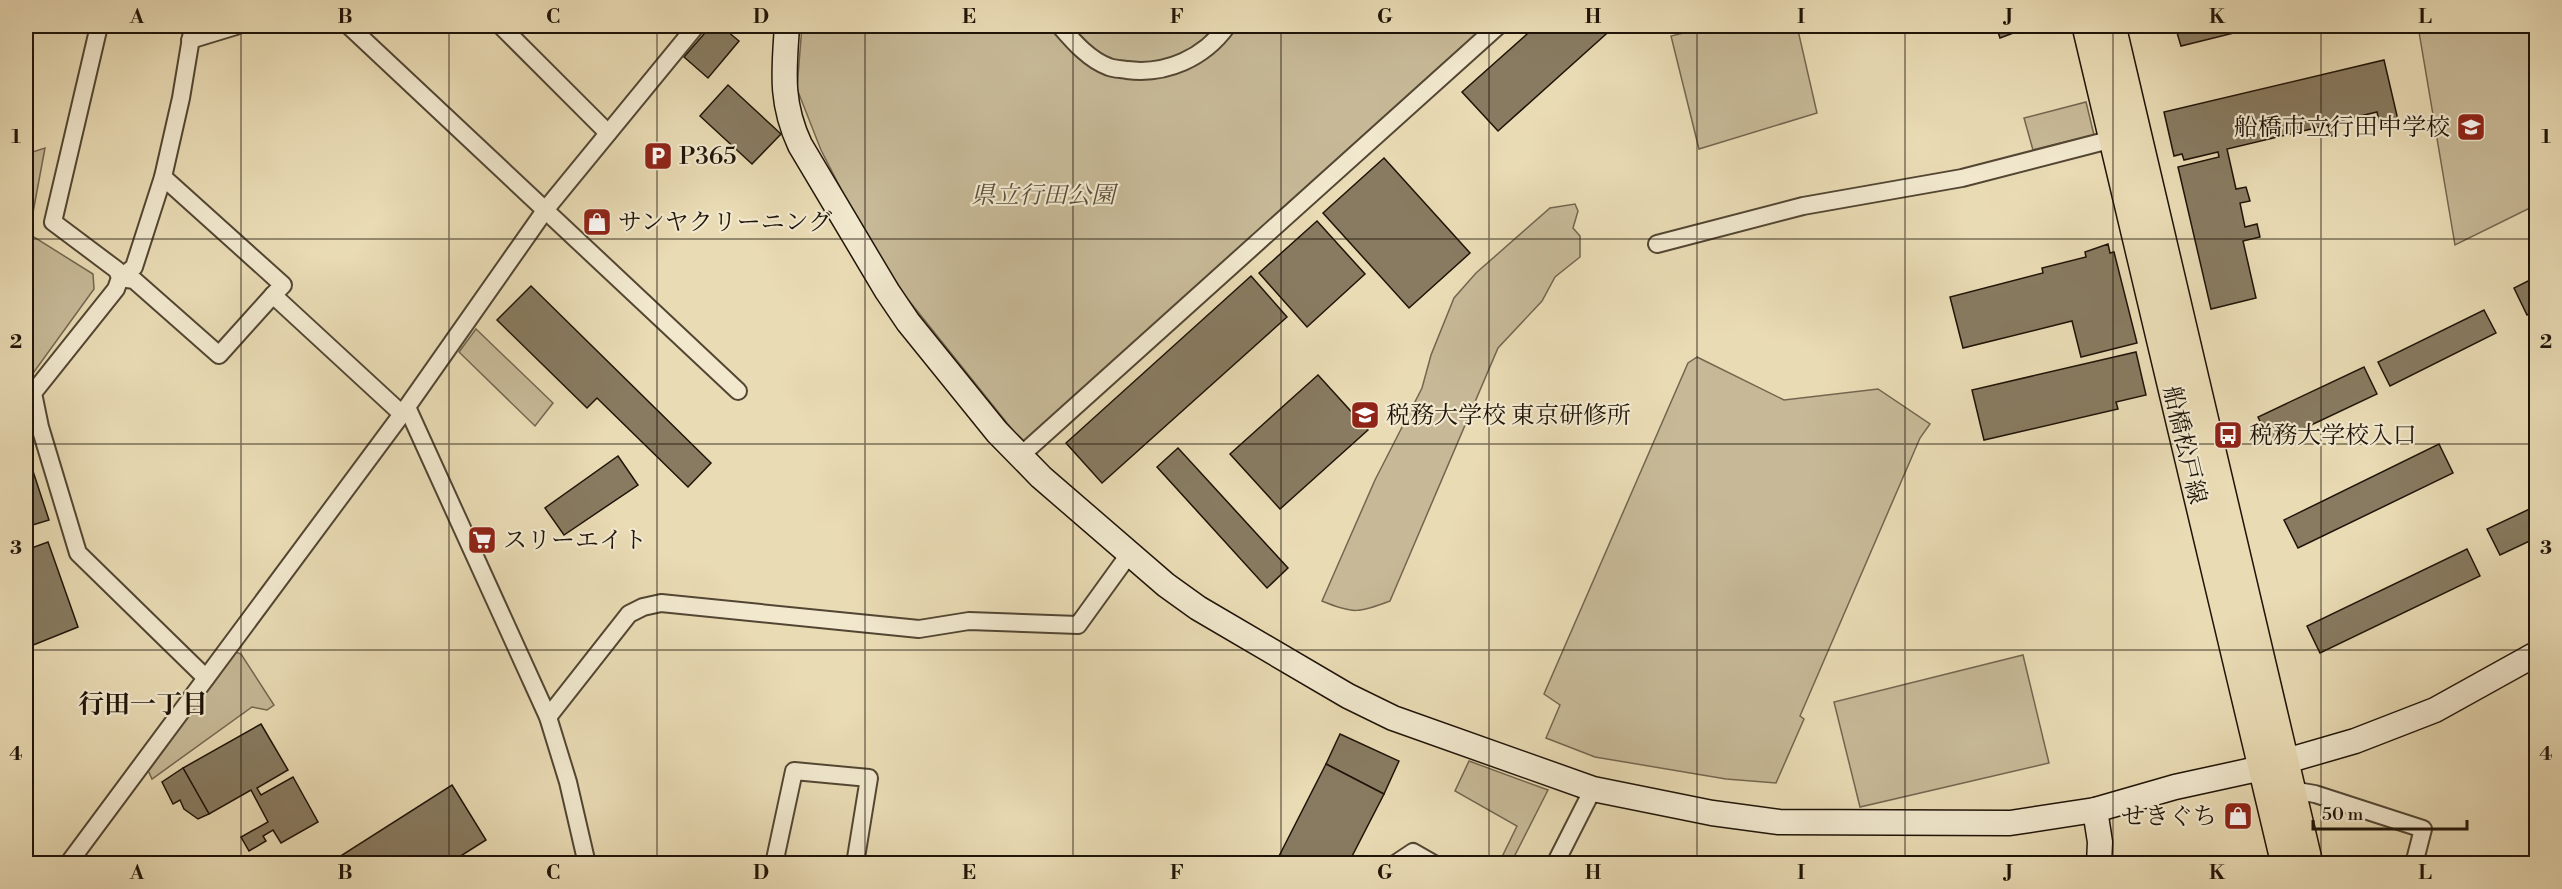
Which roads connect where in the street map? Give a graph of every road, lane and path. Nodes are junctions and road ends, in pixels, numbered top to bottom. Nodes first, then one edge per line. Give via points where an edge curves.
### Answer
1 (99, 26) edge
2 (236, 26) edge
3 (349, 26) edge
4 (501, 26) edge
5 (696, 26) edge
6 (787, 26) edge
7 (1060, 26) edge
8 (1227, 26) edge
9 (1498, 26) edge
10 (2086, 26) edge
11 (2112, 26) edge
12 (191, 33) edge
13 (608, 133) junction
14 (2113, 139) junction
15 (163, 177) junction
16 (546, 209) junction
17 (1657, 244) dead end
18 (120, 278) junction
19 (273, 295) junction
20 (738, 391) dead end
21 (404, 410) junction
22 (33, 429) edge
23 (1019, 457) junction
24 (1130, 553) junction
25 (2536, 654) edge
26 (206, 678) junction
27 (548, 717) junction
28 (2273, 766) junction
29 (1593, 789) junction
30 (2291, 790) junction
31 (2095, 810) junction
32 (68, 864) edge
33 (588, 864) edge
34 (774, 864) edge
35 (855, 864) edge
36 (1395, 864) edge
37 (1434, 864) edge
38 (1556, 864) edge
39 (2099, 864) edge
40 (2285, 864) edge
41 (2309, 864) edge
42 (2415, 864) edge

1 - 18 street via 53,222 117,270
2 - 12 street
3 - 16 street
4 - 13 street
5 - 13 street
6 - 23 street via 784,99 800,145 886,291
7 - 8 street via 1076,45 1109,67 1146,72 1183,63 1215,42
9 - 23 street
10 - 14 main road, 船橋松戸線
11 - 28 main road, 船橋松戸線
12 - 15 street
13 - 16 street
14 - 17 street via 1962,178 1803,206
14 - 28 main road, 船橋松戸線
15 - 18 street via 134,267
15 - 19 street via 283,285
16 - 20 street
16 - 21 street
18 - 19 street via 134,280 219,355
18 - 22 street via 116,289 33,393
19 - 21 street
21 - 26 street
21 - 27 street
22 - 26 street via 78,553
23 - 24 street
24 - 27 street via 1078,625 969,621 919,629 661,603 643,607 629,614
24 - 29 street via 1198,608 1348,696 1393,718
25 - 28 street via 2435,710 2355,741
26 - 32 street
27 - 33 street
28 - 30 main road, 船橋松戸線
28 - 31 street via 2175,787
28 - 40 main road, 船橋松戸線
29 - 31 street via 1779,822 2010,824
29 - 38 street
30 - 41 main road, 船橋松戸線
30 - 42 street via 2423,829
31 - 39 street
34 - 35 street via 794,771 869,778
36 - 37 street via 1413,852

